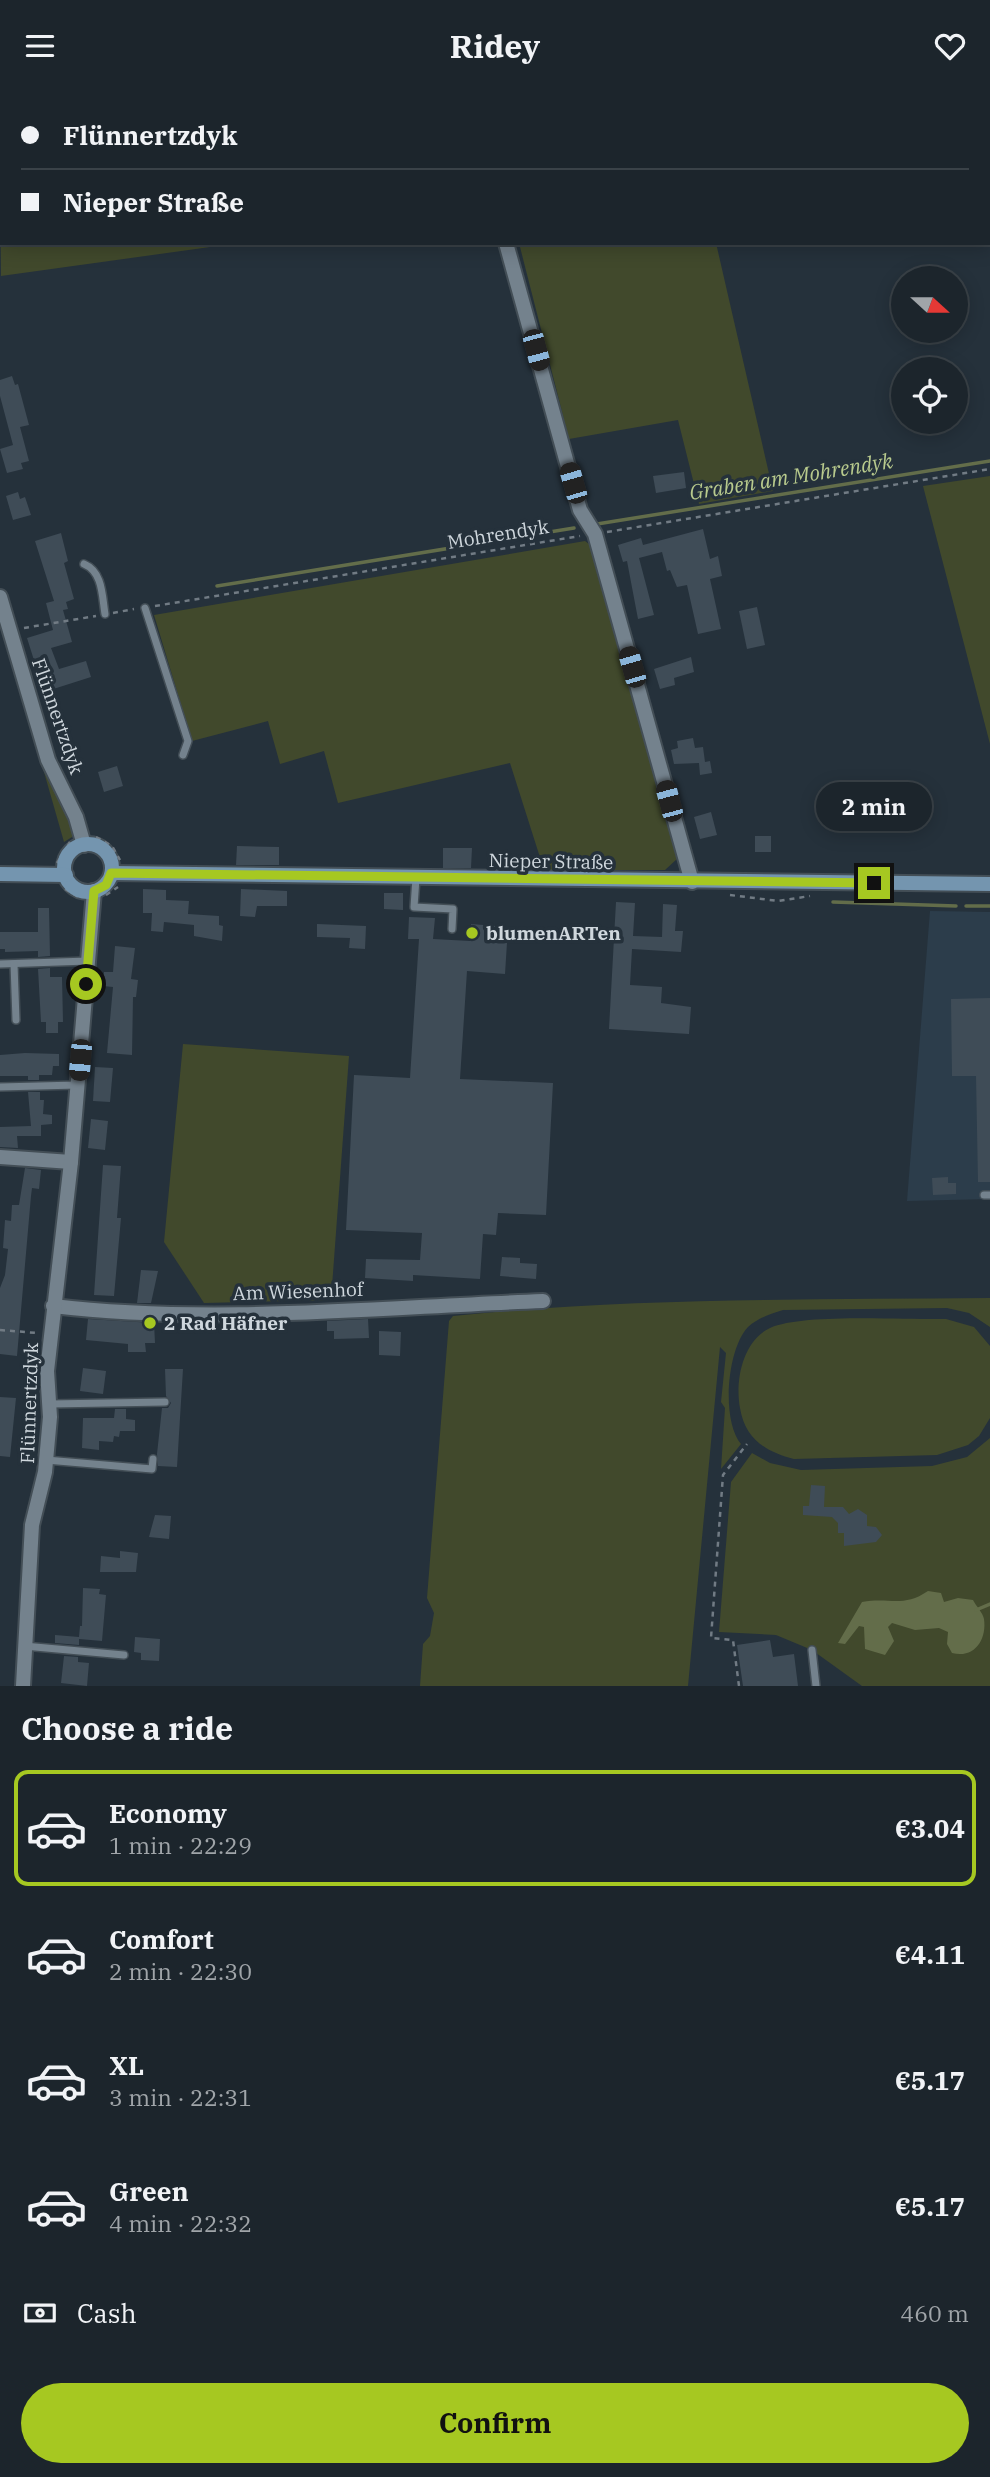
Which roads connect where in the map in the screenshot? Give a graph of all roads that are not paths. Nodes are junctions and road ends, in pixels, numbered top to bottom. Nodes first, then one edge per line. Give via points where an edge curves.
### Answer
1 (507, 245) edge
2 (84, 564) dead end
3 (0, 597) edge
4 (145, 608) road end
5 (105, 614) road end
6 (183, 754) dead end
7 (83, 840) junction
8 (0, 874) edge
9 (116, 874) junction
10 (62, 875) junction
11 (416, 878) junction
12 (692, 882) junction
13 (990, 884) edge
14 (94, 896) junction
15 (452, 929) dead end
16 (88, 961) junction
17 (0, 964) edge
18 (14, 964) junction
19 (16, 1020) dead end
20 (78, 1085) junction
21 (0, 1087) edge
22 (0, 1157) edge
23 (71, 1163) junction
24 (543, 1301) dead end
25 (53, 1306) junction
26 (165, 1402) dead end
27 (50, 1404) junction
28 (153, 1458) dead end
29 (46, 1460) junction
30 (24, 1646) junction
31 (812, 1650) dead end
32 (124, 1655) dead end
33 (23, 1686) edge
34 (816, 1686) edge

1 - 12 street via 580,510 595,534
2 - 5 lane via 99,576
3 - 7 street, Flünnertzdyk via 48,760
4 - 6 lane via 188,741
7 - 9 main road via 103,849
7 - 10 main road via 66,859
8 - 10 main road
9 - 11 main road, Nieper Straße
9 - 14 main road
10 - 14 main road
11 - 12 main road, Nieper Straße
11 - 15 lane via 414,907 453,909
12 - 13 main road, Nieper Straße
14 - 16 street, Flünnertzdyk
16 - 18 lane
16 - 20 street, Flünnertzdyk
17 - 18 lane
18 - 19 lane
20 - 21 lane
20 - 23 street, Flünnertzdyk
22 - 23 street
23 - 25 street, Flünnertzdyk
24 - 25 street, Am Wiesenhof via 251,1312 120,1312
25 - 27 street, Flünnertzdyk via 47,1371
26 - 27 lane
27 - 29 street, Flünnertzdyk
28 - 29 lane via 152,1469
29 - 30 street, Flünnertzdyk via 32,1525
30 - 32 lane
30 - 33 street, Flünnertzdyk
31 - 34 lane

